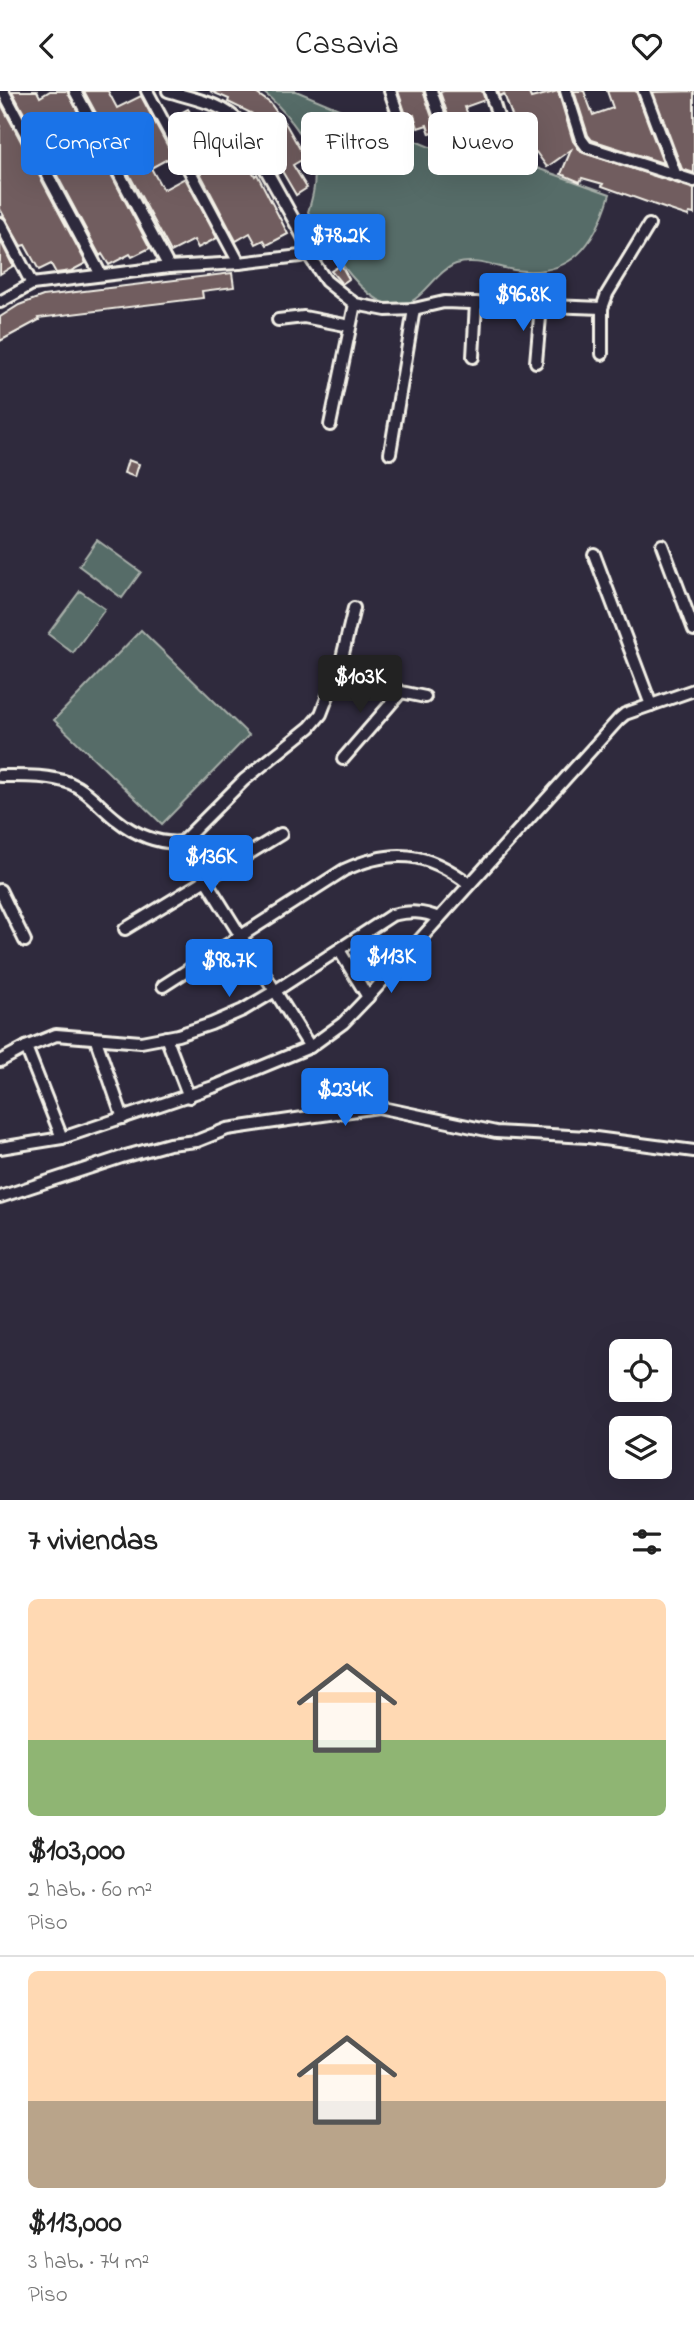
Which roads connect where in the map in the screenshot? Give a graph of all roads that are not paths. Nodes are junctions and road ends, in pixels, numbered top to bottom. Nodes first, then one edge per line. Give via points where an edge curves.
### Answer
1 (3, 91) edge
2 (75, 91) edge
3 (147, 91) edge
4 (168, 91) edge
5 (390, 91) edge
6 (431, 91) edge
7 (489, 91) edge
8 (566, 91) edge
9 (644, 91) edge
10 (397, 112) edge
11 (438, 112) edge
12 (496, 112) edge
13 (676, 176) junction
14 (694, 181) edge
15 (0, 223) edge
16 (649, 225) dead end
17 (306, 251) junction
18 (239, 263) junction
19 (169, 267) junction
20 (101, 275) junction
21 (32, 284) junction
22 (0, 302) edge
23 (476, 303) junction
24 (355, 304) junction
25 (541, 306) junction
26 (602, 308) junction
27 (414, 309) junction
28 (278, 320) dead end
29 (350, 326) junction
30 (602, 354) dead end
31 (473, 357) dead end
32 (536, 362) dead end
33 (330, 425) dead end
34 (390, 453) dead end
35 (662, 545) dead end
36 (594, 554) dead end
37 (354, 608) dead end
38 (694, 630) edge
39 (341, 662) junction
40 (694, 690) edge
41 (401, 692) junction
42 (425, 697) dead end
43 (651, 705) junction
44 (343, 759) dead end
45 (0, 776) edge
46 (281, 834) dead end
47 (182, 842) junction
48 (206, 880) junction
49 (469, 884) junction
50 (0, 890) edge
51 (439, 918) junction
52 (125, 929) dead end
53 (241, 936) junction
54 (25, 941) dead end
55 (339, 950) junction
56 (163, 986) dead end
57 (275, 991) junction
58 (368, 997) junction
59 (166, 1037) junction
60 (96, 1040) junction
61 (26, 1047) junction
62 (310, 1047) junction
63 (0, 1061) edge
64 (189, 1097) junction
65 (123, 1118) junction
66 (62, 1138) junction
67 (0, 1148) edge
68 (694, 1151) edge
69 (0, 1197) edge

1 - 20 street
2 - 19 street
3 - 18 street
4 - 17 street via 224,109 240,123 306,242
5 - 10 street
6 - 11 street
7 - 12 street
8 - 13 street via 587,147
9 - 13 street
13 - 14 street
15 - 21 street
16 - 26 street
17 - 18 street via 300,256
17 - 24 street via 326,281
18 - 19 street
19 - 20 street
20 - 21 street
21 - 22 street
23 - 25 street
23 - 27 street via 444,302
23 - 31 street
24 - 27 street
24 - 29 street
25 - 26 street
25 - 32 street
26 - 30 street
27 - 34 street
28 - 29 street via 304,317
29 - 33 street
35 - 38 street
36 - 43 street
37 - 39 street
39 - 41 street
39 - 47 street via 326,704 310,727 244,780
40 - 43 street
41 - 42 street
41 - 44 street
43 - 49 street via 619,719
45 - 47 street via 71,784 145,837
46 - 48 street
47 - 48 street
48 - 52 street
48 - 53 street
49 - 51 street
49 - 53 street via 452,870 421,858 391,855 367,859
50 - 54 street
51 - 55 street via 409,911 392,915
51 - 58 street
53 - 56 street
53 - 57 street
55 - 57 street
55 - 58 street
57 - 59 street via 211,1024
57 - 62 street
58 - 62 street
59 - 60 street via 141,1042
59 - 64 street
60 - 61 street via 55,1035
60 - 65 street
61 - 63 street
61 - 66 street
62 - 64 street
64 - 65 street
65 - 66 street
66 - 67 street
68 - 69 street via 588,1137 496,1132 378,1107 227,1129

